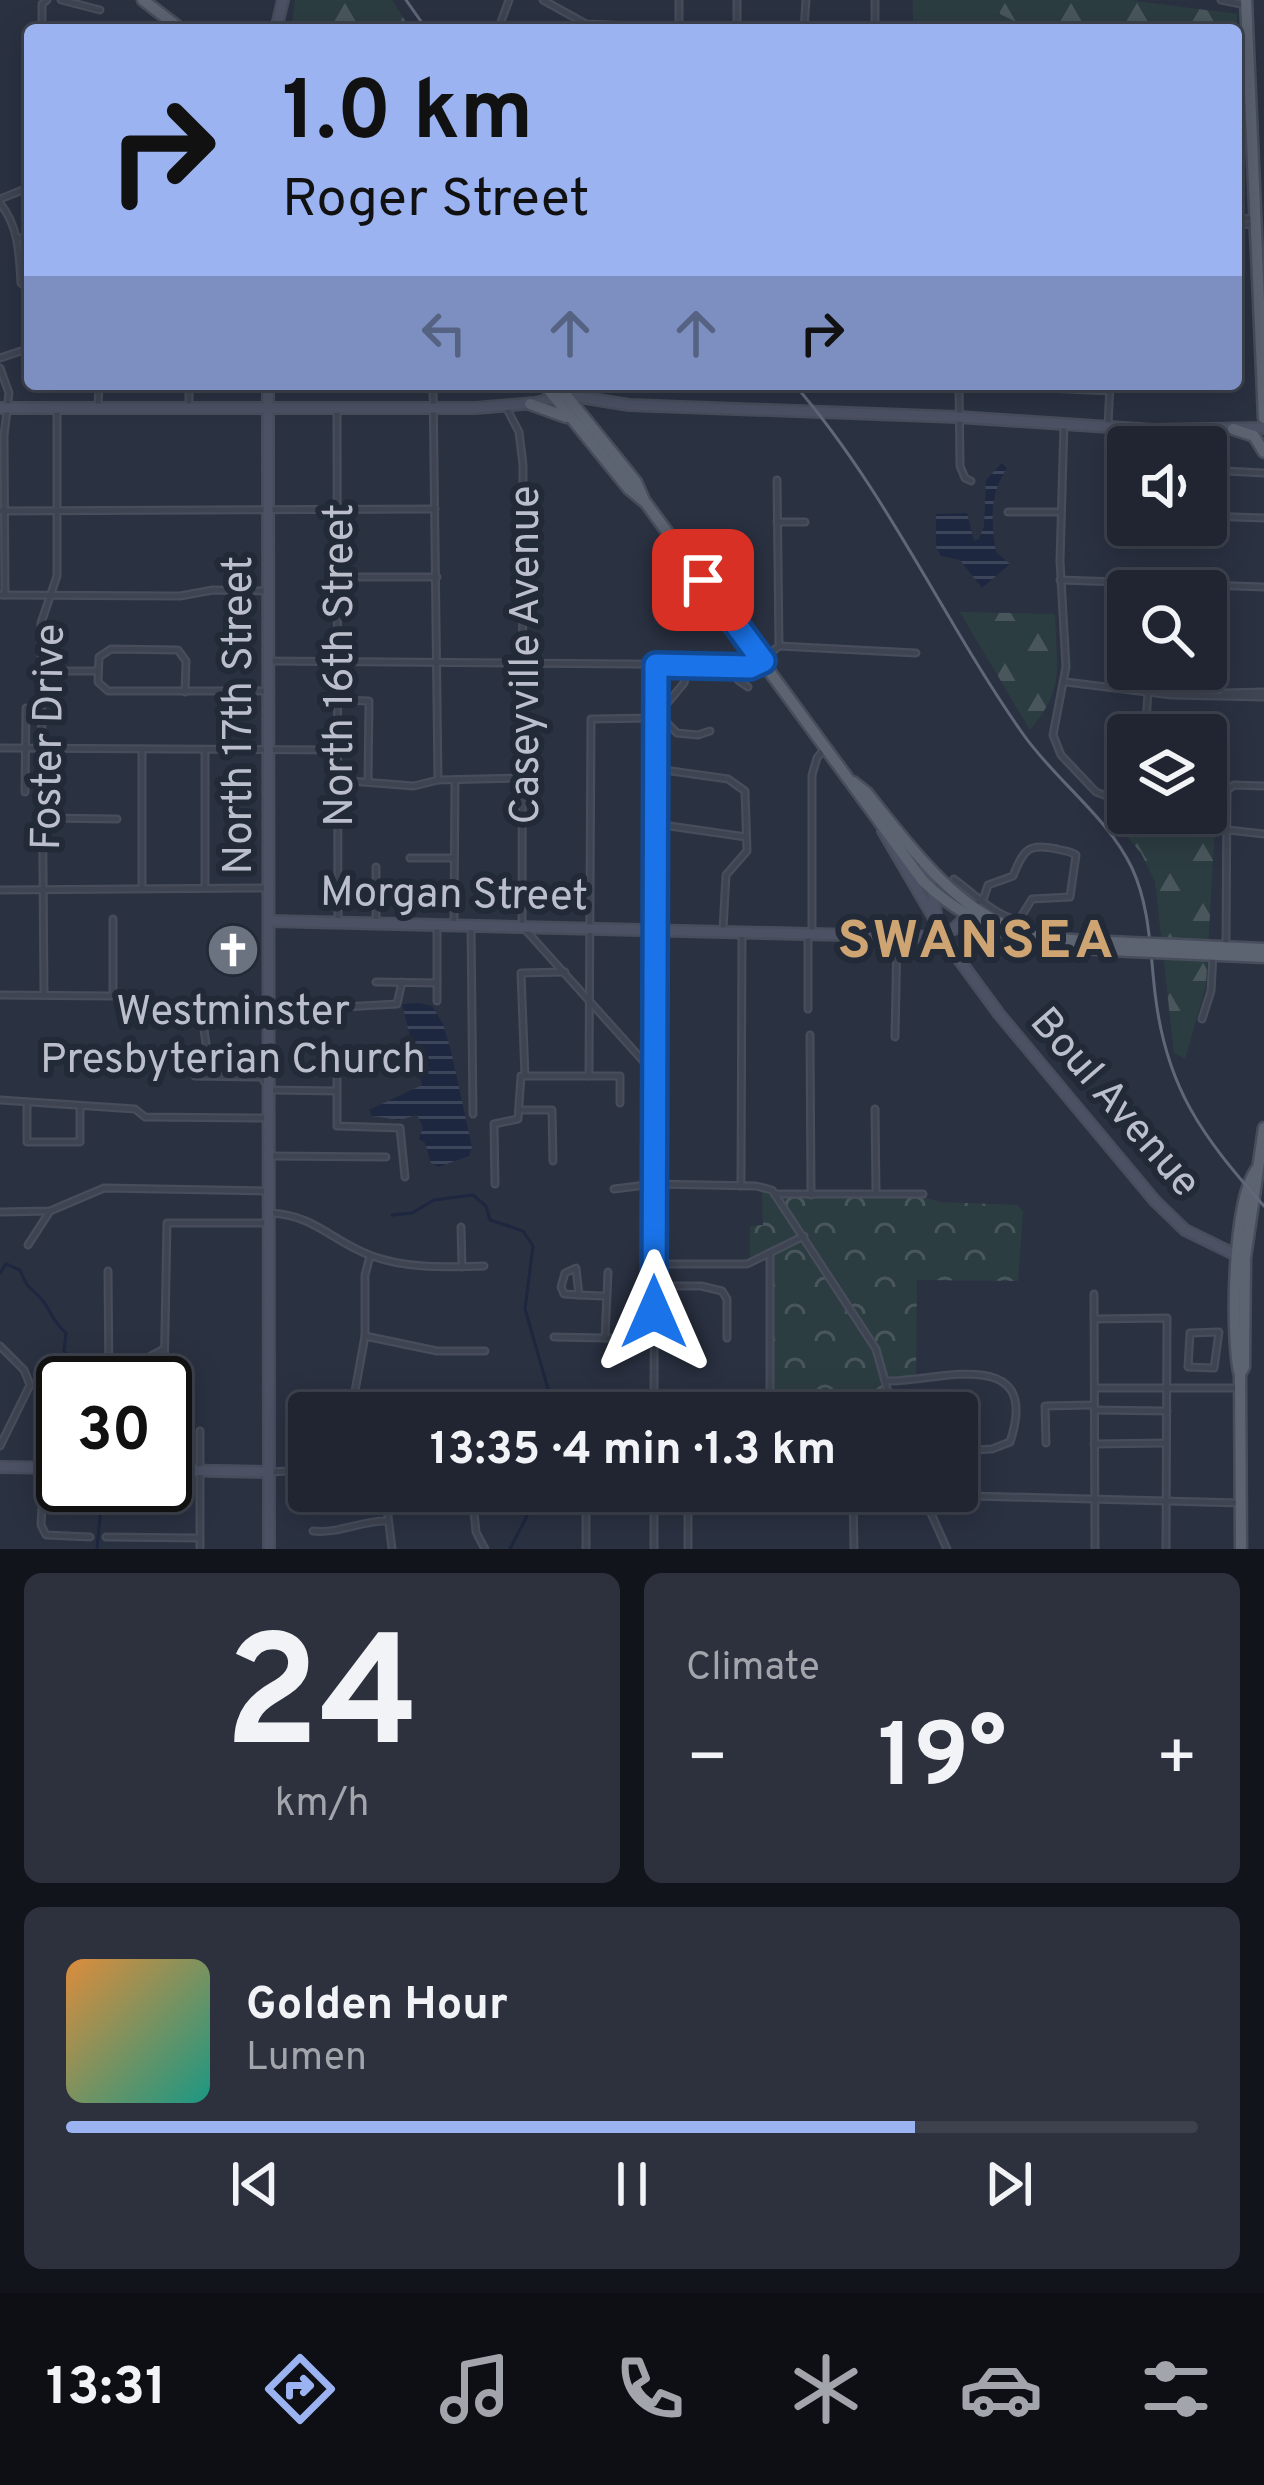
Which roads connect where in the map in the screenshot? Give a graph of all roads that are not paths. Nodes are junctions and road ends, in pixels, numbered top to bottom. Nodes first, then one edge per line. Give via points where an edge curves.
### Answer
1 (61, 0) edge
2 (143, 0) edge
3 (544, 0) edge
4 (1221, 0) edge
5 (1246, 2) edge
6 (100, 10) dead end
7 (174, 24) edge
8 (586, 24) edge
9 (0, 201) edge
10 (1255, 221) junction
11 (1242, 222) edge
12 (18, 238) junction
13 (24, 238) edge
14 (24, 286) edge
15 (0, 368) edge
16 (99, 390) edge
17 (189, 390) edge
18 (268, 390) edge
19 (433, 390) edge
20 (542, 390) edge
21 (551, 390) edge
22 (559, 390) edge
23 (960, 390) edge
24 (1110, 390) edge
25 (561, 397) junction
26 (530, 404) junction
27 (506, 406) junction
28 (337, 407) junction
29 (433, 407) junction
30 (4, 408) edge
31 (189, 408) junction
32 (268, 408) junction
33 (57, 409) junction
34 (98, 409) junction
35 (958, 417) junction
36 (1264, 418) edge
37 (1064, 424) junction
38 (1108, 426) edge
39 (579, 427) junction
40 (1107, 427) edge
41 (1264, 428) edge
42 (1227, 429) edge
43 (1233, 429) junction
44 (1264, 452) edge
45 (1227, 471) edge
46 (1264, 473) edge
47 (777, 480) dead end
48 (971, 481) dead end
49 (646, 503) junction
50 (435, 509) junction
51 (57, 510) junction
52 (267, 510) junction
53 (2, 511) edge
54 (337, 511) junction
55 (1007, 512) dead end
56 (1061, 512) junction
57 (1227, 517) edge
58 (1264, 518) edge
59 (777, 522) junction
60 (805, 522) dead end
61 (337, 577) junction
62 (436, 578) junction
63 (1060, 580) junction
64 (1264, 586) edge
65 (268, 591) junction
66 (51, 594) junction
67 (3, 595) edge
68 (778, 646) junction
69 (916, 652) dead end
70 (268, 661) junction
71 (337, 661) junction
72 (763, 661) junction
73 (438, 663) junction
74 (523, 664) junction
75 (656, 665) junction
76 (688, 666) junction
77 (735, 666) junction
78 (42, 671) junction
79 (98, 671) junction
80 (1066, 682) junction
81 (748, 687) dead end
82 (185, 692) junction
83 (268, 692) junction
84 (1263, 692) edge
85 (1148, 693) junction
86 (337, 700) junction
87 (26, 708) dead end
88 (1146, 714) edge
89 (656, 718) junction
90 (710, 730) dead end
91 (826, 747) junction
92 (0, 748) edge
93 (25, 748) junction
94 (42, 748) junction
95 (142, 748) junction
96 (206, 749) junction
97 (268, 749) junction
98 (337, 750) junction
99 (656, 769) junction
100 (522, 778) junction
101 (455, 779) junction
102 (337, 780) junction
103 (438, 780) junction
104 (368, 781) junction
105 (853, 782) junction
106 (1264, 786) edge
107 (25, 792) dead end
108 (1107, 796) edge
109 (887, 817) junction
110 (43, 818) junction
111 (116, 819) dead end
112 (656, 824) junction
113 (1228, 830) junction
114 (883, 831) junction
115 (1264, 834) edge
116 (748, 838) junction
117 (410, 858) dead end
118 (454, 858) junction
119 (376, 867) dead end
120 (954, 878) dead end
121 (43, 888) junction
122 (142, 888) junction
123 (205, 888) junction
124 (270, 888) junction
125 (0, 890) edge
126 (932, 890) junction
127 (974, 907) junction
128 (113, 919) dead end
129 (270, 921) junction
130 (338, 922) junction
131 (936, 922) junction
132 (376, 923) junction
133 (437, 924) junction
134 (454, 924) junction
135 (471, 925) junction
136 (522, 926) junction
137 (591, 928) junction
138 (656, 928) junction
139 (724, 929) junction
140 (742, 930) junction
141 (810, 932) junction
142 (945, 934) junction
143 (897, 935) junction
144 (926, 937) junction
145 (1226, 948) junction
146 (1176, 949) junction
147 (1264, 953) edge
148 (1213, 956) junction
149 (565, 972) junction
150 (376, 982) dead end
151 (402, 982) junction
152 (437, 983) junction
153 (0, 995) edge
154 (44, 995) junction
155 (437, 1001) dead end
156 (591, 1001) junction
157 (343, 1006) dead end
158 (808, 1009) dead end
159 (202, 1016) dead end
160 (1202, 1018) dead end
161 (809, 1036) dead end
162 (895, 1037) dead end
163 (270, 1054) junction
164 (396, 1056) dead end
165 (654, 1073) junction
166 (195, 1076) dead end
167 (525, 1076) junction
168 (589, 1076) junction
169 (270, 1090) junction
170 (337, 1091) junction
171 (0, 1100) edge
172 (620, 1103) dead end
173 (27, 1104) junction
174 (80, 1105) junction
175 (875, 1109) dead end
176 (521, 1110) junction
177 (473, 1114) dead end
178 (270, 1118) junction
179 (1264, 1128) edge
180 (270, 1156) junction
181 (386, 1157) dead end
182 (553, 1161) dead end
183 (1259, 1170) edge
184 (405, 1177) dead end
185 (495, 1184) dead end
186 (654, 1184) junction
187 (741, 1186) junction
188 (614, 1189) dead end
189 (270, 1191) junction
190 (876, 1192) junction
191 (776, 1194) junction
192 (923, 1194) dead end
193 (811, 1195) junction
194 (0, 1211) edge
195 (50, 1211) junction
196 (270, 1218) junction
197 (461, 1227) dead end
198 (804, 1237) junction
199 (28, 1244) dead end
200 (770, 1253) junction
201 (370, 1256) junction
202 (1241, 1257) junction
203 (654, 1264) junction
204 (484, 1266) dead end
205 (462, 1267) junction
206 (108, 1270) dead end
207 (608, 1272) dead end
208 (654, 1286) junction
209 (1094, 1294) dead end
210 (579, 1295) junction
211 (606, 1296) junction
212 (1094, 1319) junction
213 (1220, 1332) junction
214 (1240, 1332) junction
215 (365, 1336) junction
216 (554, 1337) dead end
217 (727, 1337) dead end
218 (605, 1338) junction
219 (654, 1339) junction
220 (0, 1346) edge
221 (164, 1348) junction
222 (485, 1351) dead end
223 (109, 1356) edge
224 (151, 1356) edge
225 (164, 1356) edge
226 (887, 1381) junction
227 (1240, 1381) junction
228 (1094, 1388) junction
229 (1167, 1388) junction
230 (355, 1392) edge
231 (654, 1392) edge
232 (770, 1392) edge
233 (889, 1392) edge
234 (1093, 1407) junction
235 (1166, 1411) junction
236 (200, 1431) dead end
237 (1046, 1443) dead end
238 (1166, 1443) junction
239 (1093, 1444) junction
240 (0, 1446) edge
241 (978, 1450) edge
242 (0, 1467) edge
243 (36, 1468) edge
244 (192, 1470) edge
245 (200, 1470) junction
246 (288, 1471) edge
247 (269, 1472) junction
248 (978, 1495) edge
249 (1093, 1499) junction
250 (1166, 1503) junction
251 (1240, 1503) junction
252 (42, 1512) edge
253 (387, 1512) edge
254 (474, 1512) edge
255 (586, 1512) edge
256 (654, 1512) edge
257 (688, 1512) edge
258 (853, 1512) edge
259 (930, 1512) edge
260 (388, 1521) junction
261 (313, 1531) dead end
262 (90, 1538) dead end
263 (106, 1538) dead end
264 (200, 1538) junction
265 (200, 1549) edge
266 (269, 1549) edge
267 (392, 1549) edge
268 (485, 1549) edge
269 (586, 1549) edge
270 (654, 1549) edge
271 (688, 1549) edge
272 (854, 1549) edge
273 (947, 1549) edge
274 (1095, 1549) edge
275 (1166, 1549) edge
276 (1240, 1549) edge

1 - 6 street
2 - 7 main road
3 - 8 street
4 - 5 street
5 - 10 main road
9 - 12 street
10 - 11 street
10 - 36 main road
12 - 13 street
12 - 14 street
15 - 30 street via 8,385
16 - 34 street
17 - 31 street
18 - 32 street, North 17th Street
19 - 29 street
20 - 26 main road
21 - 25 main road
22 - 25 main road
23 - 35 street
24 - 38 street
25 - 26 street
25 - 35 street
25 - 39 main road
25 - 49 main road
26 - 27 street
26 - 39 main road
27 - 29 street
27 - 74 street, Caseyville Avenue via 522,444
28 - 29 street
28 - 32 street
28 - 54 street, North 16th Street
29 - 50 street
30 - 33 street
30 - 53 street
31 - 32 street
31 - 34 street
32 - 52 street, North 17th Street
33 - 34 street
33 - 51 street, Foster Drive
35 - 37 street
35 - 48 street via 960,466
37 - 40 street
37 - 56 street
39 - 49 main road
41 - 43 street
42 - 43 street
43 - 44 main road via 1254,436
45 - 46 street
47 - 59 street
49 - 72 main road
50 - 54 street
50 - 62 street
51 - 52 street
51 - 53 street
51 - 66 street, Foster Drive
52 - 54 street
52 - 65 street, North 17th Street
53 - 67 street
54 - 61 street, North 16th Street
55 - 56 street
56 - 63 street
57 - 58 street
59 - 60 street
59 - 68 street
61 - 62 street
61 - 71 street, North 16th Street
62 - 73 street
63 - 64 street
63 - 80 street
65 - 66 street
65 - 70 street, North 17th Street
66 - 67 street
66 - 78 street, Foster Drive via 41,623
68 - 69 street
68 - 72 street
70 - 71 street
70 - 83 street, North 17th Street
71 - 73 street
71 - 86 street, North 16th Street
72 - 77 street
72 - 91 main road
73 - 74 street
73 - 103 street
74 - 75 street
74 - 100 street, Caseyville Avenue
75 - 76 street
75 - 89 street
76 - 77 street
76 - 90 street via 665,706 668,727 687,735
77 - 81 street
78 - 79 street
78 - 94 street, Foster Drive
79 - 82 street via 108,691
79 - 82 street via 99,657 111,649 178,650 186,661
80 - 85 street
80 - 108 street via 1054,735 1063,758
82 - 83 street
83 - 97 street, North 17th Street
84 - 85 street
85 - 88 street
86 - 98 street, North 16th Street
86 - 104 street via 369,701
87 - 93 street
89 - 99 street
89 - 137 street via 591,718
91 - 105 main road
91 - 141 street via 812,775
92 - 93 street
93 - 94 street
93 - 107 street
94 - 95 street
94 - 110 street, Foster Drive
95 - 96 street
95 - 122 street
96 - 97 street
96 - 123 street
97 - 98 street
97 - 124 street, North 17th Street
98 - 102 street, North 16th Street
99 - 112 street
99 - 116 street via 738,783 748,801
100 - 101 street
100 - 136 street, Caseyville Avenue
101 - 103 street
101 - 118 street
102 - 104 street
102 - 130 street, North 16th Street
103 - 104 street
105 - 109 main road
105 - 114 main road
106 - 113 street via 1230,787
109 - 126 street, Boul Avenue
109 - 127 main road
110 - 111 street
110 - 121 street, Foster Drive
112 - 116 street
112 - 138 street
113 - 115 street
113 - 145 street
114 - 126 main road
114 - 131 street, Boul Avenue
116 - 139 street via 744,857 726,875
117 - 118 street
118 - 134 street
119 - 132 street
120 - 127 street
121 - 122 street
121 - 125 street
121 - 154 street, Foster Drive
122 - 123 street
123 - 124 street
124 - 129 street, North 17th Street
126 - 127 main road
126 - 142 street, Boul Avenue
127 - 127 street via 1014,921 1032,899 1067,899 1076,855 1034,847
127 - 142 street
127 - 146 main road, bridge via 1039,936
128 - 154 street via 113,996
129 - 130 street, Morgan Street
129 - 163 street, North 17th Street
130 - 132 street, Morgan Street
131 - 142 street, Boul Avenue
131 - 144 street
132 - 133 street, Morgan Street
133 - 134 street, Morgan Street
133 - 152 street
134 - 135 street, Morgan Street
135 - 136 street, Morgan Street
135 - 177 street
136 - 137 street, Morgan Street
136 - 149 street
137 - 138 street, Morgan Street
137 - 156 street
138 - 139 street, Morgan Street
138 - 165 street
139 - 140 street, Morgan Street
140 - 141 street, Morgan Street
140 - 187 street
141 - 143 street, Morgan Street
141 - 158 street
142 - 144 street, Morgan Street
142 - 202 street, Boul Avenue via 999,1014 1163,1211
143 - 144 street, Morgan Street
143 - 162 street
145 - 146 main road
145 - 147 main road
146 - 148 main road
147 - 148 main road
148 - 160 street
149 - 156 street
149 - 167 street via 521,973
150 - 151 street
151 - 152 street
151 - 157 street via 397,1004
152 - 155 street
153 - 154 street
156 - 165 street
156 - 168 street
159 - 163 street via 208,1050
161 - 193 street
163 - 169 street, North 17th Street
164 - 170 street via 337,1055
165 - 186 street
166 - 169 street via 262,1077
167 - 168 street
167 - 176 street
168 - 172 street via 620,1076
169 - 170 street
169 - 178 street, North 17th Street
170 - 184 street via 337,1126 403,1130
171 - 173 street
173 - 174 street
173 - 174 street via 27,1142 80,1142
174 - 178 street via 135,1109 145,1117
175 - 190 street
176 - 182 street via 552,1110
176 - 185 street via 494,1124
178 - 180 street, North 17th Street
179 - 183 main road
180 - 181 street
180 - 189 street, North 17th Street
183 - 202 main road via 1246,1198
186 - 187 street
186 - 188 street
186 - 203 street
187 - 191 street
189 - 195 street via 104,1188
189 - 196 street, North 17th Street
190 - 192 street
190 - 193 street
191 - 193 street
191 - 198 street
194 - 195 street
195 - 199 street
196 - 201 street via 304,1218
196 - 221 street via 167,1223
196 - 247 street, North 17th Street
197 - 205 street
198 - 200 street
198 - 226 street via 876,1349
200 - 203 street via 747,1264
200 - 232 street
201 - 205 street
201 - 215 street
202 - 214 main road
203 - 208 street
204 - 205 street
206 - 223 street
207 - 211 street
208 - 217 street via 722,1291
208 - 219 street
209 - 212 street
210 - 210 street via 561,1291 572,1268 578,1270
210 - 211 street
211 - 218 street
212 - 228 street
212 - 229 street via 1167,1318
213 - 213 street via 1190,1333 1188,1367 1214,1368
213 - 214 street
214 - 227 main road
215 - 222 street via 436,1351
215 - 230 street
216 - 218 street
218 - 219 street
219 - 231 street
220 - 240 street via 30,1385
221 - 224 street
221 - 225 street
226 - 233 street
226 - 241 street via 937,1373 1000,1379 1015,1401 1010,1442
227 - 229 street
227 - 251 main road
228 - 229 street
228 - 234 street
229 - 235 street
234 - 235 street
234 - 237 street via 1045,1406
234 - 239 street
235 - 238 street
236 - 245 street
238 - 239 street
238 - 250 street
239 - 249 street
242 - 243 street
244 - 245 street
245 - 247 street
245 - 264 street
246 - 247 street
247 - 266 street, North 17th Street
248 - 249 street
249 - 250 street
249 - 274 street
250 - 251 street
250 - 275 street
251 - 276 main road
252 - 262 street via 46,1534
253 - 260 street
254 - 268 street
255 - 269 street
256 - 270 street
257 - 271 street
258 - 272 street
259 - 273 street
260 - 261 street
260 - 267 street
263 - 264 street
264 - 265 street

